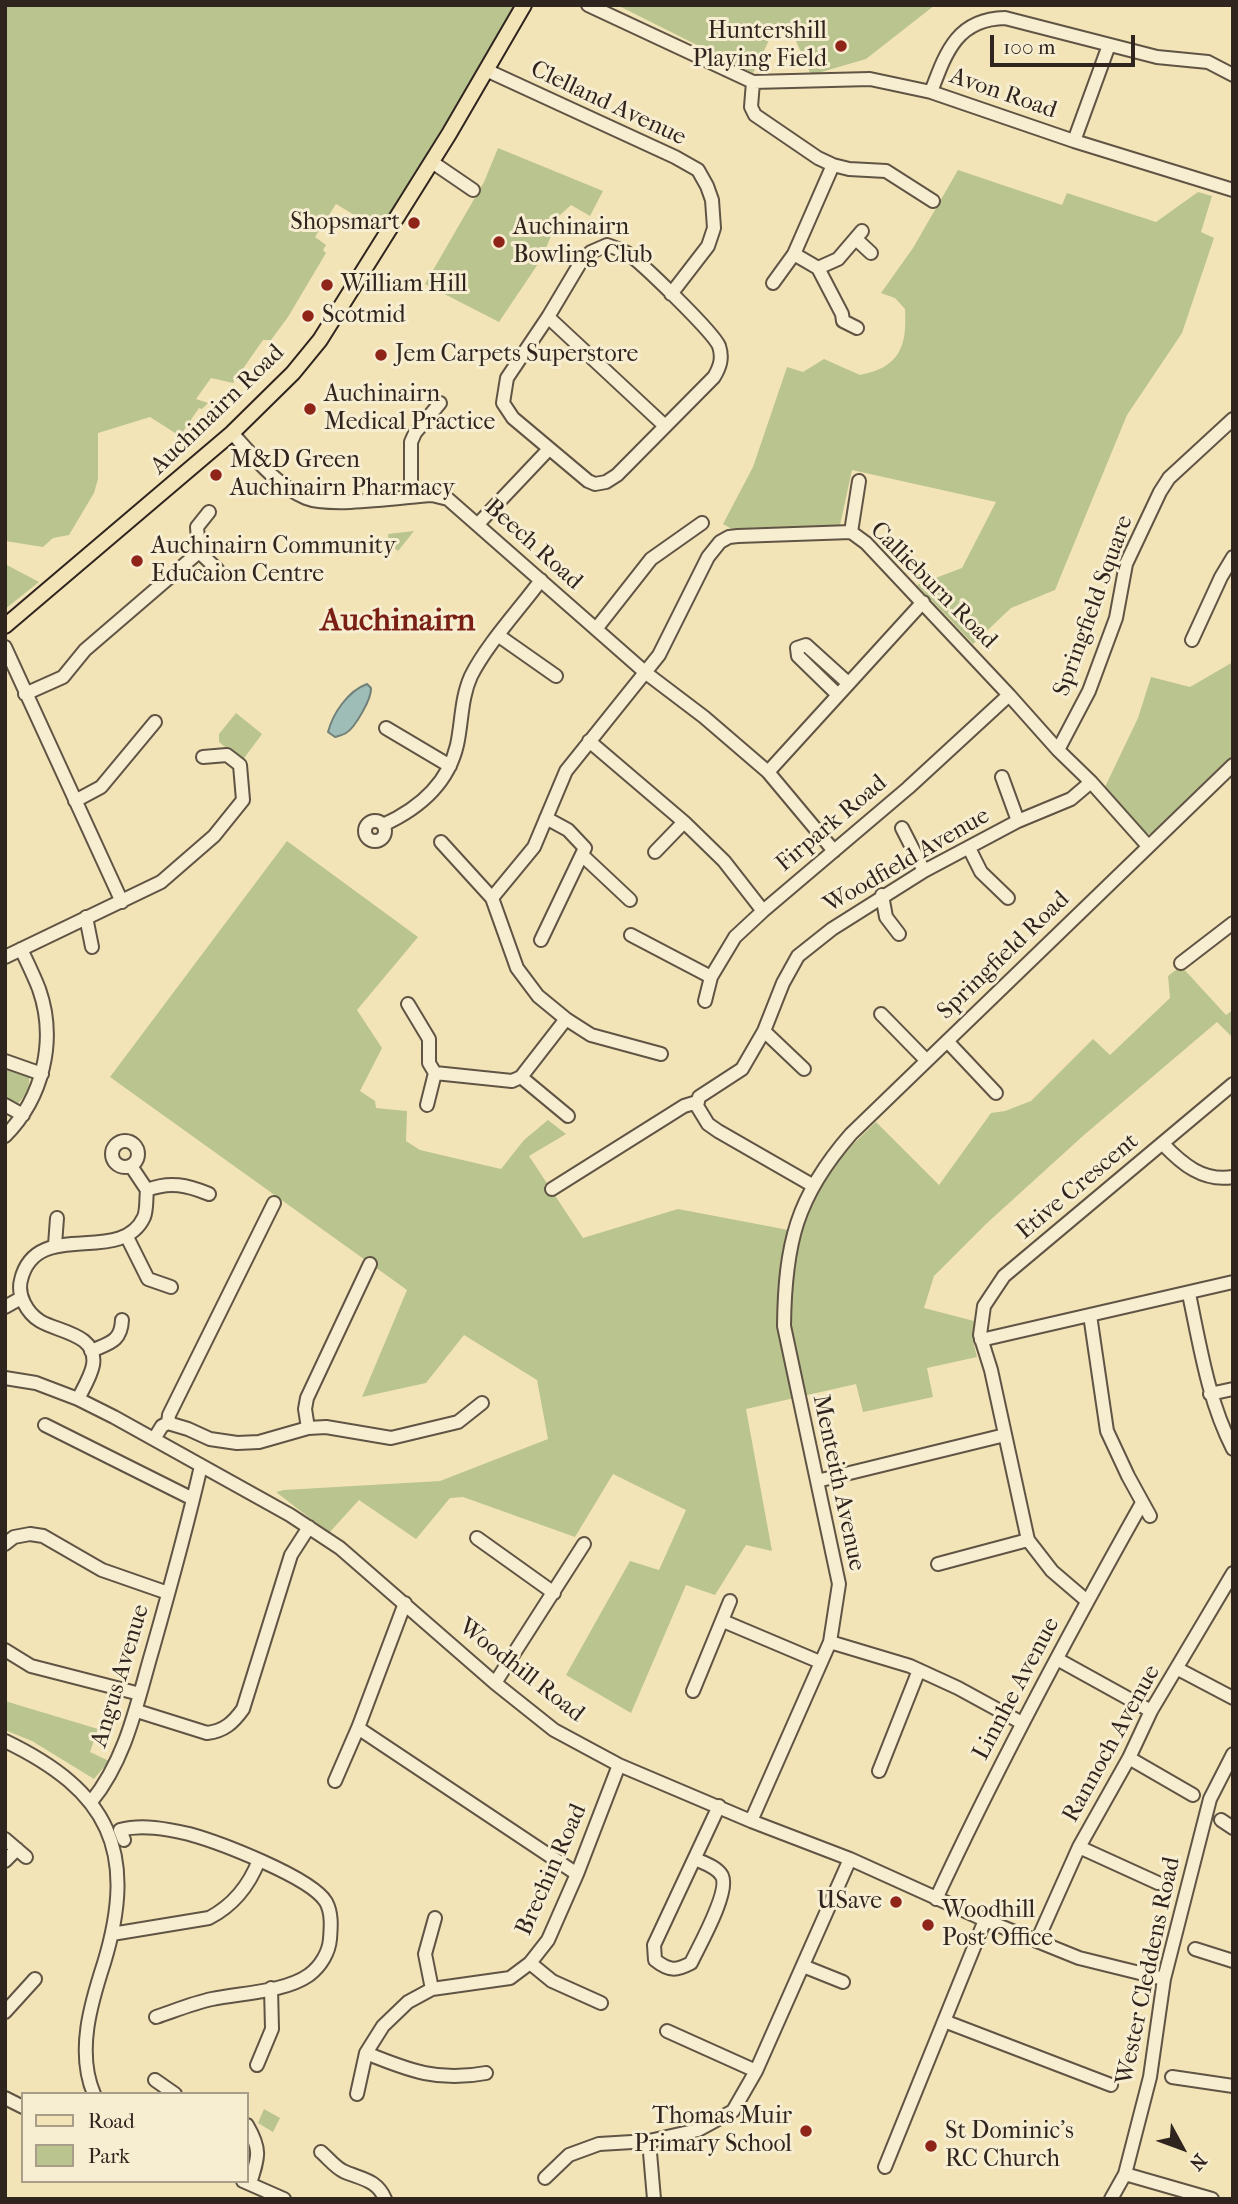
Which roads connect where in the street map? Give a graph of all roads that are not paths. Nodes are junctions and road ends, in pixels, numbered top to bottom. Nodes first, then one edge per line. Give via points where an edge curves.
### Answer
1 (524, 5) edge
2 (588, 5) edge
3 (1109, 46) junction
4 (486, 71) junction
5 (1233, 75) edge
6 (753, 82) junction
7 (931, 92) junction
8 (1074, 141) junction
9 (432, 162) junction
10 (833, 165) junction
11 (473, 190) dead end
12 (1233, 190) edge
13 (933, 201) dead end
14 (871, 253) dead end
15 (794, 254) junction
16 (818, 268) junction
17 (774, 283) dead end
18 (671, 293) junction
19 (548, 317) junction
20 (857, 328) dead end
21 (440, 403) dead end
22 (1233, 419) edge
23 (665, 426) junction
24 (232, 433) junction
25 (549, 449) junction
26 (859, 481) dead end
27 (411, 496) junction
28 (209, 512) dead end
29 (702, 523) dead end
30 (478, 524) junction
31 (851, 532) junction
32 (199, 552) junction
33 (1233, 557) edge
34 (217, 569) dead end
35 (541, 580) junction
36 (923, 602) junction
37 (5, 626) edge
38 (596, 629) junction
39 (499, 636) junction
40 (1192, 639) dead end
41 (5, 647) edge
42 (646, 673) junction
43 (556, 676) dead end
44 (848, 683) junction
45 (25, 694) junction
46 (838, 695) junction
47 (1009, 695) junction
48 (155, 722) dead end
49 (386, 729) dead end
50 (589, 741) junction
51 (1058, 750) junction
52 (203, 757) dead end
53 (1233, 765) edge
54 (450, 766) junction
55 (768, 772) junction
56 (1002, 777) dead end
57 (1091, 782) junction
58 (75, 801) junction
59 (546, 818) junction
60 (1018, 821) junction
61 (684, 822) junction
62 (383, 825) dead end
63 (902, 828) dead end
64 (441, 842) dead end
65 (1148, 846) junction
66 (969, 848) junction
67 (834, 851) junction
68 (654, 852) dead end
69 (582, 855) junction
70 (924, 871) junction
71 (882, 895) junction
72 (492, 898) junction
73 (1008, 898) dead end
74 (629, 900) dead end
75 (122, 902) junction
76 (763, 911) junction
77 (86, 917) junction
78 (1233, 923) edge
79 (631, 934) dead end
80 (899, 934) dead end
81 (541, 940) dead end
82 (92, 947) dead end
83 (21, 949) junction
84 (5, 957) edge
85 (1181, 963) dead end
86 (711, 977) junction
87 (705, 1001) dead end
88 (408, 1004) dead end
89 (881, 1014) dead end
90 (566, 1019) junction
91 (764, 1031) junction
92 (947, 1041) junction
93 (661, 1054) dead end
94 (926, 1060) junction
95 (5, 1061) edge
96 (804, 1069) dead end
97 (435, 1073) junction
98 (42, 1074) junction
99 (521, 1077) junction
100 (1233, 1084) edge
101 (996, 1093) dead end
102 (5, 1105) edge
103 (427, 1105) dead end
104 (698, 1107) junction
105 (23, 1115) junction
106 (568, 1116) dead end
107 (5, 1136) edge
108 (1163, 1144) junction
109 (131, 1166) dead end
110 (1233, 1177) edge
111 (812, 1185) junction
112 (552, 1189) dead end
113 (148, 1190) junction
114 (209, 1194) dead end
115 (274, 1203) dead end
116 (57, 1218) dead end
117 (127, 1237) junction
118 (55, 1245) junction
119 (370, 1264) dead end
120 (1233, 1282) edge
121 (171, 1287) dead end
122 (1189, 1294) junction
123 (21, 1298) junction
124 (5, 1307) edge
125 (1090, 1315) junction
126 (122, 1321) dead end
127 (981, 1340) junction
128 (91, 1351) junction
129 (5, 1378) edge
130 (1233, 1389) edge
131 (1210, 1394) junction
132 (78, 1399) junction
133 (482, 1403) dead end
134 (168, 1423) junction
135 (45, 1425) dead end
136 (308, 1428) junction
137 (1005, 1435) junction
138 (154, 1439) junction
139 (1233, 1449) edge
140 (201, 1466) junction
141 (817, 1481) junction
142 (194, 1499) junction
143 (1142, 1503) junction
144 (1150, 1516) dead end
145 (309, 1527) junction
146 (477, 1538) dead end
147 (1028, 1540) junction
148 (5, 1544) edge
149 (584, 1544) dead end
150 (938, 1564) dead end
151 (1231, 1579) edge
152 (169, 1593) junction
153 (554, 1593) junction
154 (730, 1601) dead end
155 (1087, 1601) junction
156 (405, 1603) junction
157 (723, 1621) junction
158 (830, 1642) junction
159 (5, 1650) edge
160 (1057, 1659) junction
161 (820, 1662) junction
162 (1178, 1669) junction
163 (919, 1670) junction
164 (495, 1683) junction
165 (693, 1691) dead end
166 (139, 1695) junction
167 (1233, 1698) edge
168 (136, 1711) junction
169 (1151, 1711) junction
170 (1022, 1723) junction
171 (358, 1728) junction
172 (5, 1741) edge
173 (1233, 1754) edge
174 (1129, 1758) junction
175 (619, 1765) junction
176 (879, 1771) dead end
177 (335, 1781) dead end
178 (1193, 1795) dead end
179 (91, 1802) junction
180 (719, 1806) junction
181 (1221, 1820) dead end
182 (751, 1821) junction
183 (1233, 1828) edge
184 (5, 1839) edge
185 (124, 1840) dead end
186 (1079, 1847) junction
187 (695, 1858) junction
188 (850, 1859) junction
189 (260, 1860) junction
190 (5, 1861) edge
191 (577, 1874) junction
192 (1158, 1883) dead end
193 (936, 1899) junction
194 (435, 1918) dead end
195 (985, 1920) junction
196 (112, 1934) junction
197 (1037, 1941) junction
198 (1195, 1949) dead end
199 (1233, 1961) edge
200 (530, 1963) junction
201 (803, 1966) junction
202 (35, 1979) dead end
203 (1164, 1979) junction
204 (844, 1982) dead end
205 (271, 1988) junction
206 (432, 1989) junction
207 (601, 2003) dead end
208 (5, 2012) edge
209 (156, 2017) dead end
210 (944, 2021) junction
211 (667, 2031) dead end
212 (366, 2053) junction
213 (257, 2065) dead end
214 (756, 2071) junction
215 (486, 2073) dead end
216 (1172, 2077) dead end
217 (155, 2080) dead end
218 (1111, 2085) dead end
219 (1233, 2086) edge
220 (94, 2092) edge
221 (172, 2092) edge
222 (357, 2094) dead end
223 (5, 2098) edge
224 (21, 2107) edge
225 (248, 2127) edge
226 (649, 2141) junction
227 (321, 2152) dead end
228 (885, 2166) dead end
229 (1125, 2174) junction
230 (248, 2178) edge
231 (544, 2178) dead end
232 (248, 2183) edge
233 (284, 2199) edge
234 (386, 2199) edge
235 (654, 2199) edge
236 (1111, 2199) edge
237 (1212, 2199) edge

1 - 4 main road, Auchinairn Road
2 - 6 street
3 - 5 street via 1208,62
3 - 7 street via 990,18 968,28 952,43
3 - 8 street
4 - 9 main road, Auchinairn Road
4 - 18 street, Clelland Avenue via 698,170 712,201 714,228 708,246
6 - 7 street, Avon Road via 870,79
6 - 10 street via 751,107 755,115
7 - 8 street, Avon Road
8 - 12 street, Avon Road
9 - 11 street
9 - 24 main road, Auchinairn Road via 320,340
10 - 13 street via 886,171
10 - 15 street
14 - 16 street via 859,235 838,259
15 - 16 street
15 - 17 street
16 - 20 street via 843,321
18 - 19 street via 628,254 607,245 582,260
18 - 23 street via 712,335 721,357 714,377
19 - 23 street
19 - 25 street via 507,378 503,403 513,418
21 - 27 street via 411,442
22 - 51 street, Springfield Square via 1169,478 1160,492 1126,564 1115,618 1090,691
23 - 25 street via 606,482 588,481
24 - 27 street, Beech Road via 266,469 308,499 329,502
24 - 37 main road, Auchinairn Road
25 - 30 street
26 - 31 street
27 - 30 street, Beech Road via 448,499
28 - 32 street via 197,527
29 - 38 street via 691,538 651,559
30 - 35 street, Beech Road
31 - 36 street, Callieburn Road
31 - 42 street, Callieburn Road via 738,536 720,542
32 - 34 street
32 - 45 street via 85,650 63,677
33 - 40 street
35 - 38 street, Beech Road
35 - 39 street
36 - 44 street
36 - 47 street, Callieburn Road
38 - 42 street, Beech Road
39 - 43 street
39 - 54 street via 471,676
41 - 45 street
42 - 50 street
42 - 55 street, Beech Road
44 - 46 street
44 - 46 street via 806,645 797,648 798,656
45 - 58 street
46 - 55 street
47 - 51 street, Callieburn Road
47 - 67 street, Firpark Road
48 - 58 street via 101,787
49 - 54 street
50 - 59 street via 566,771
50 - 61 street
51 - 57 street, Callieburn Road
52 - 75 street via 227,755 239,763 243,800 175,873
53 - 65 street, Springfield Road
54 - 62 street via 429,796
55 - 67 street, Beech Road
56 - 60 street
57 - 60 street, Woodfield Avenue via 1071,799
57 - 65 street, Callieburn Road
58 - 75 street
59 - 69 street via 568,830 585,848
59 - 72 street via 534,847
60 - 66 street, Woodfield Avenue
61 - 68 street
61 - 76 street via 724,861
63 - 70 street
64 - 72 street
65 - 92 street, Springfield Road
66 - 70 street, Woodfield Avenue
66 - 73 street via 981,872
67 - 76 street, Firpark Road
69 - 74 street
69 - 81 street
70 - 71 street, Woodfield Avenue
71 - 80 street via 886,917
71 - 91 street, Woodfield Avenue via 798,956
72 - 90 street via 517,968 538,996
75 - 77 street
76 - 86 street, Firpark Road via 735,937
77 - 82 street
77 - 83 street
78 - 85 street
79 - 86 street
83 - 84 street
83 - 98 street via 40,991 48,1039
86 - 87 street, Firpark Road
88 - 97 street via 429,1039 429,1063
89 - 94 street
90 - 93 street via 591,1035
90 - 99 street
91 - 96 street
91 - 104 street, Woodfield Avenue via 742,1069 699,1097
92 - 94 street, Springfield Road
92 - 101 street
94 - 111 street, Springfield Road via 851,1134
95 - 98 street
97 - 99 street via 512,1081
97 - 103 street
98 - 105 street
99 - 106 street
100 - 108 street, Etive Crescent
102 - 105 street
104 - 111 street via 718,1131
104 - 112 street, Woodfield Avenue via 684,1106
105 - 107 street
108 - 110 street via 1183,1165 1221,1179
108 - 127 street, Etive Crescent via 1004,1276 984,1306
109 - 113 street
111 - 141 street, Menteith Avenue via 792,1235 784,1326
113 - 114 street via 187,1185
113 - 117 street via 144,1217
115 - 134 street
116 - 118 street
117 - 118 street
117 - 121 street via 148,1279
118 - 123 street via 31,1258 20,1281
119 - 136 street via 307,1398
120 - 122 street
122 - 125 street
122 - 131 street
123 - 124 street
123 - 128 street via 41,1321 81,1337
125 - 127 street
125 - 143 street via 1107,1431
126 - 128 street via 116,1339
127 - 137 street
128 - 132 street via 94,1364
129 - 132 street, Woodhill Road via 36,1383
130 - 131 street
131 - 139 street
132 - 138 street, Woodhill Road
133 - 136 street via 458,1422 391,1438
134 - 136 street via 210,1440 237,1443 259,1442
134 - 138 street
135 - 142 street
137 - 141 street
137 - 147 street
138 - 140 street, Woodhill Road
140 - 142 street, Angus Avenue
140 - 145 street, Woodhill Road
141 - 158 street, Menteith Avenue via 839,1584
142 - 152 street, Angus Avenue
143 - 144 street
143 - 155 street, Linnhe Avenue
145 - 156 street, Woodhill Road
145 - 168 street via 291,1555 243,1709 234,1721 207,1733
146 - 153 street
147 - 150 street
147 - 155 street via 1052,1571
148 - 152 street via 14,1537 43,1536 102,1570
149 - 153 street
151 - 162 street, Rannoch Avenue
152 - 166 street, Angus Avenue
153 - 164 street
154 - 157 street
155 - 160 street, Linnhe Avenue
156 - 164 street, Woodhill Road
156 - 171 street
157 - 161 street
157 - 165 street
158 - 161 street, Menteith Avenue
158 - 163 street
159 - 166 street via 31,1666
160 - 169 street
160 - 170 street, Linnhe Avenue
161 - 182 street, Menteith Avenue
162 - 167 street
162 - 169 street, Rannoch Avenue
163 - 170 street
163 - 176 street
164 - 175 street, Woodhill Road via 554,1730
166 - 168 street, Angus Avenue
168 - 179 street, Angus Avenue via 120,1758
169 - 174 street, Rannoch Avenue
170 - 193 street, Linnhe Avenue
171 - 177 street
171 - 191 street
172 - 179 street via 50,1764
173 - 203 street, Wester Cleddens Road via 1210,1799
174 - 178 street
174 - 186 street, Rannoch Avenue
175 - 180 street, Woodhill Road
175 - 191 street, Brechin Road
179 - 196 street via 116,1855
180 - 182 street, Woodhill Road
180 - 187 street
181 - 183 street
182 - 188 street, Woodhill Road
184 - 190 street via 21,1853
185 - 189 street via 120,1830 140,1826 190,1835
186 - 192 street
186 - 197 street, Rannoch Avenue
187 - 187 street via 654,1945 655,1960 666,1969 677,1970 691,1963 724,1892 723,1878 716,1869
188 - 193 street, Woodhill Road
188 - 201 street
189 - 196 street via 235,1899 209,1918
189 - 205 street via 310,1886 326,1902 331,1920 323,1961 293,1984
191 - 200 street, Brechin Road via 548,1940
193 - 195 street, Woodhill Road
194 - 206 street via 425,1954
195 - 197 street, Woodhill Road
195 - 210 street
196 - 220 street via 87,2027 87,2063
197 - 203 street, Woodhill Road via 1079,1958
198 - 199 street
200 - 206 street, Brechin Road via 510,1978
200 - 207 street via 552,1982
201 - 204 street
201 - 214 street
202 - 208 street
203 - 229 street, Wester Cleddens Road via 1150,2077
205 - 209 street via 208,2000
205 - 213 street via 272,2029
206 - 212 street, Brechin Road via 389,2020
210 - 218 street
210 - 228 street
211 - 214 street
212 - 215 street via 409,2071 439,2077
212 - 222 street, Brechin Road
214 - 226 street via 733,2111 698,2130
216 - 219 street
217 - 221 street
223 - 224 street
225 - 230 street via 258,2144 258,2160
226 - 231 street via 598,2144 569,2155
226 - 235 street
227 - 234 street via 342,2171 366,2178
229 - 236 street, Wester Cleddens Road
229 - 237 street
232 - 233 street

